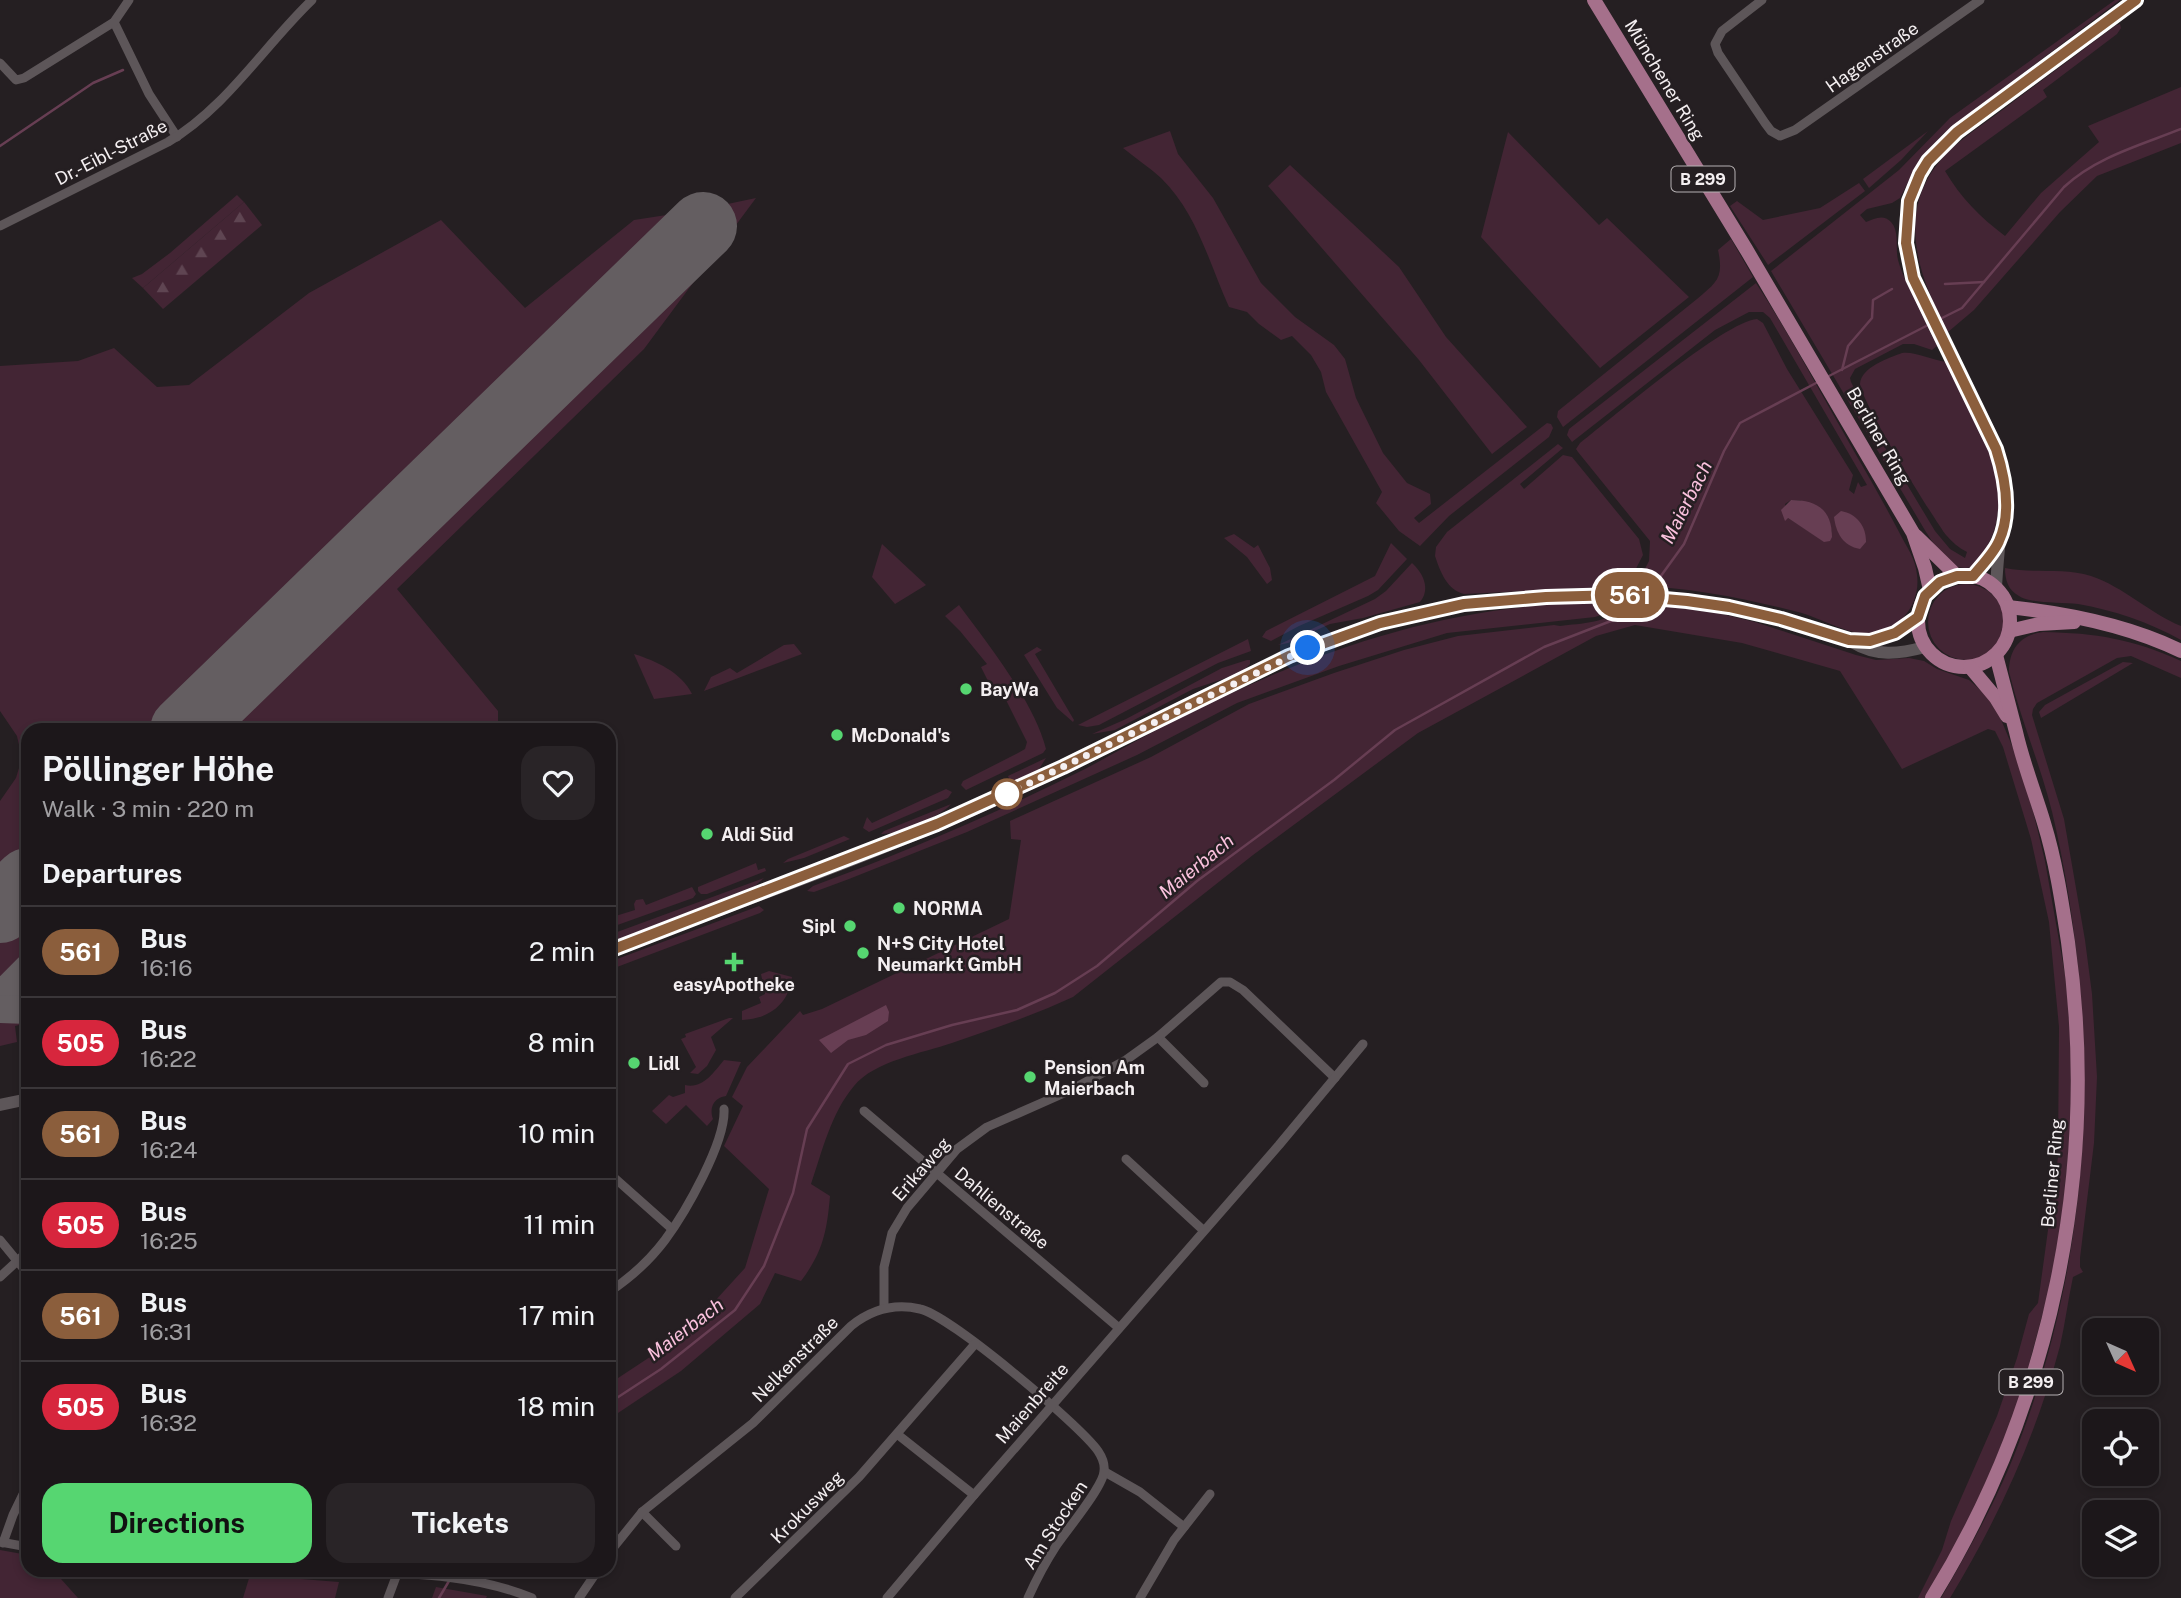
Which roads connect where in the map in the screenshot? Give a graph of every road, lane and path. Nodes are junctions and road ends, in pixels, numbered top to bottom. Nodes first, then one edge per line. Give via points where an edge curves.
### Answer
1 (129, 0) edge
2 (313, 0) edge
3 (1594, 0) edge
4 (1762, 0) edge
5 (1980, 0) edge
6 (2136, 0) edge
7 (114, 22) junction
8 (0, 64) edge
9 (177, 137) junction
10 (0, 226) edge
11 (1812, 359) joint
12 (1913, 533) junction
13 (2000, 540) junction
14 (1957, 576) junction
15 (1973, 576) junction
16 (1996, 587) junction
17 (1930, 590) junction
18 (2008, 607) junction
19 (1918, 617) junction
20 (2088, 621) junction
21 (2009, 631) junction
22 (1849, 640) junction
23 (1925, 647) junction
24 (2181, 651) edge
25 (1996, 655) junction
26 (1970, 667) junction
27 (2015, 732) junction
28 (616, 948) edge
29 (1158, 1037) junction
30 (1363, 1044) dead end
31 (1335, 1078) junction
32 (1204, 1083) dead end
33 (21, 1101) edge
34 (0, 1105) edge
35 (724, 1109) dead end
36 (864, 1111) dead end
37 (1126, 1159) dead end
38 (936, 1173) junction
39 (616, 1179) edge
40 (672, 1229) junction
41 (1203, 1230) junction
42 (0, 1240) edge
43 (21, 1256) edge
44 (17, 1259) junction
45 (21, 1264) edge
46 (0, 1277) edge
47 (616, 1286) edge
48 (884, 1308) junction
49 (1119, 1328) junction
50 (975, 1344) junction
51 (1052, 1405) junction
52 (897, 1434) junction
53 (1105, 1472) junction
54 (1210, 1494) dead end
55 (974, 1495) junction
56 (21, 1498) edge
57 (642, 1512) junction
58 (1184, 1527) junction
59 (2, 1542) edge
60 (616, 1544) edge
61 (21, 1546) edge
62 (676, 1546) dead end
63 (396, 1577) edge
64 (441, 1577) edge
65 (593, 1577) edge
66 (388, 1598) edge
67 (532, 1598) edge
68 (579, 1598) edge
69 (736, 1598) edge
70 (887, 1598) edge
71 (1028, 1598) edge
72 (1140, 1598) edge
73 (1932, 1598) edge

1 - 7 street
2 - 9 street, Dr.-Eibl-Straße via 215,105
3 - 11 main road, Münchener Ring / B 299
4 - 5 street, Hagenstraße via 1722,31 1715,44 1771,131 1780,136
6 - 13 main road via 1957,132 1920,174 1909,201 1906,243 1913,278 1982,417 2004,475 2006,504
7 - 8 street via 24,78 16,80
7 - 9 street via 149,94
9 - 10 street, Dr.-Eibl-Straße
11 - 12 main road, Berliner Ring / B 299
12 - 14 main road, Berliner Ring / B 299
12 - 17 main road, Berliner Ring / B 299
13 - 15 main road
13 - 16 main road
14 - 15 main road
14 - 17 main road
15 - 16 main road
16 - 18 main road
17 - 19 main road
18 - 20 main road
18 - 21 main road
19 - 22 main road via 1887,637
19 - 23 main road
20 - 21 main road
20 - 24 main road via 2140,634
21 - 25 main road
22 - 23 main road via 1881,653
22 - 28 main road via 1754,613 1620,595 1464,604 1401,618 1329,640 1260,670 937,824
23 - 26 main road via 1943,663
25 - 26 main road
25 - 27 main road, Berliner Ring / B 299
26 - 27 main road, Berliner Ring / B 299 via 1996,698
27 - 73 main road, Berliner Ring / B 299 via 2045,826 2068,943 2077,1064 2072,1186 2056,1293 2028,1390 1990,1488
29 - 31 street, Erikaweg via 1226,981 1243,990
29 - 32 street
29 - 38 street, Erikaweg via 1101,1075 975,1135
30 - 31 street, Maienbreite
31 - 41 street, Maienbreite
33 - 34 main road
35 - 40 street via 722,1133
36 - 38 street, Dahlienstraße
37 - 41 street
38 - 48 street, Erikaweg via 907,1208 889,1242
38 - 49 street, Dahlienstraße
39 - 40 street
40 - 47 street via 646,1261
41 - 49 street, Maienbreite
42 - 44 street
43 - 44 street
44 - 45 street
44 - 46 street
48 - 50 street via 927,1311
48 - 57 street, Nelkenstraße via 851,1326 760,1416
49 - 51 street, Maienbreite
50 - 51 street
50 - 52 street, Krokusweg
51 - 53 street, Am Stocken via 1092,1443
51 - 55 street, Maienbreite
52 - 55 street
52 - 69 street, Krokusweg
53 - 58 street via 1140,1492
53 - 71 street, Am Stocken
54 - 58 street
55 - 70 street, Maienbreite
56 - 59 street
57 - 60 street, Nelkenstraße
57 - 62 street
58 - 72 street
59 - 61 street
63 - 66 street
64 - 67 street via 511,1589
65 - 68 street

